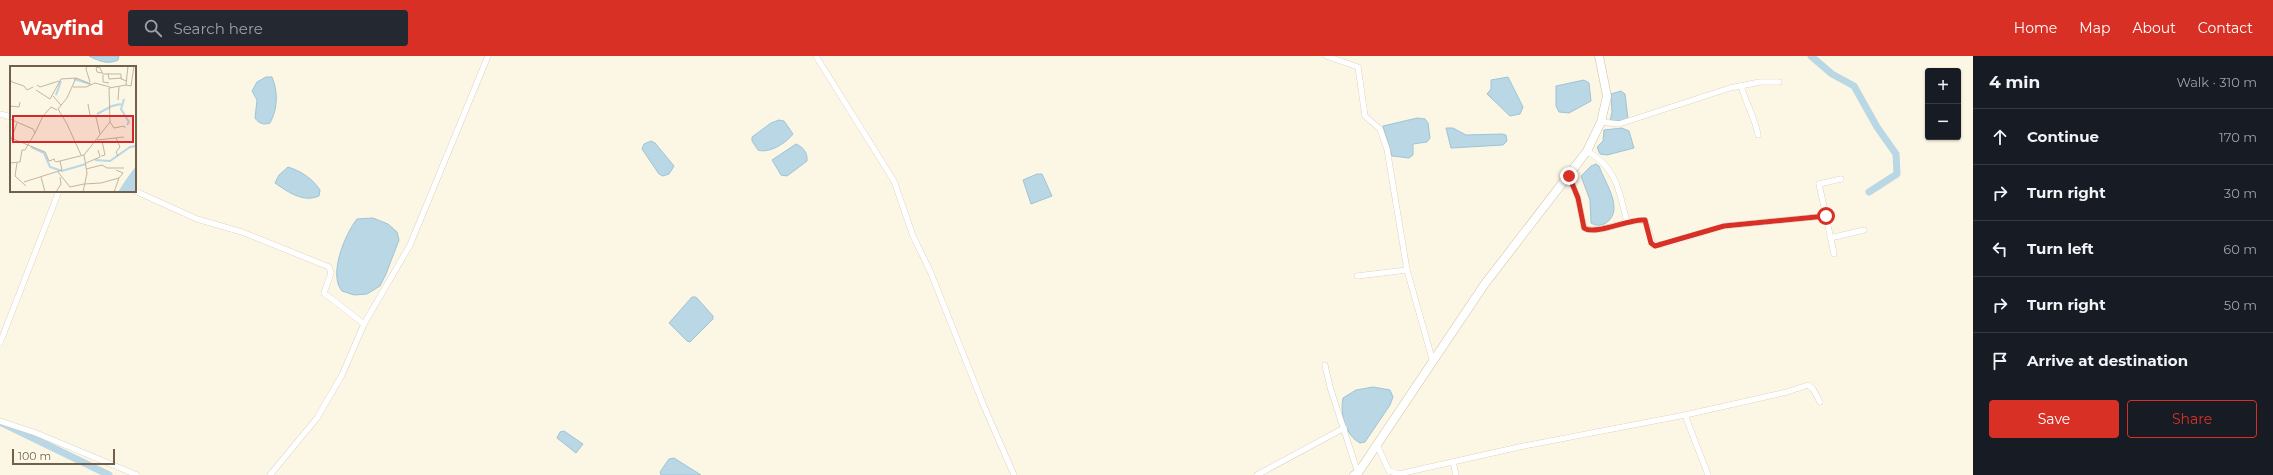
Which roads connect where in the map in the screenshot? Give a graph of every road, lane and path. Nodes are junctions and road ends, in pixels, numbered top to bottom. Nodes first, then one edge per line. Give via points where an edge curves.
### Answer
1 (488, 56) edge
2 (816, 56) edge
3 (1326, 56) edge
4 (1599, 56) edge
5 (1779, 82) dead end
6 (1741, 86) junction
7 (0, 114) edge
8 (10, 117) edge
9 (1601, 122) junction
10 (1758, 135) dead end
11 (1587, 151) junction
12 (1569, 176) junction
13 (1841, 179) dead end
14 (136, 191) edge
15 (59, 192) edge
16 (1826, 216) junction
17 (1627, 222) junction
18 (1864, 230) dead end
19 (1830, 238) junction
20 (1834, 254) dead end
21 (1407, 270) junction
22 (1357, 276) dead end
23 (364, 324) junction
24 (0, 343) edge
25 (1433, 362) junction
26 (1325, 365) dead end
27 (1820, 402) dead end
28 (1685, 415) junction
29 (0, 421) edge
30 (1344, 428) junction
31 (1378, 445) junction
32 (1452, 462) junction
33 (1356, 474) edge
34 (137, 475) edge
35 (270, 475) edge
36 (1014, 475) edge
37 (1258, 475) edge
38 (1456, 475) edge
39 (1708, 475) edge

1 - 23 street via 410,245
2 - 36 street via 894,181 913,236 934,280 982,404
3 - 21 street via 1358,67 1365,116 1380,129 1387,149
4 - 9 main road via 1607,96
5 - 6 street
6 - 9 street via 1619,124
6 - 10 street via 1747,106 1756,121
7 - 8 street
9 - 11 main road
11 - 12 main road
11 - 17 street via 1605,164 1610,172
12 - 17 street via 1578,198 1584,228 1595,229
12 - 25 main road via 1484,285
13 - 16 street via 1819,184
14 - 23 street via 197,219 242,232 328,267 331,273 324,293
15 - 24 street
16 - 17 street via 1724,226 1655,246 1651,243 1645,220
16 - 19 street
18 - 19 street
19 - 20 street
21 - 22 street
21 - 25 street
23 - 35 street via 342,375 317,418
25 - 31 main road
26 - 30 street
27 - 28 street via 1808,385 1788,392
28 - 32 street
28 - 39 street
29 - 34 street via 36,433
30 - 33 street
30 - 37 street
31 - 32 street via 1389,471 1399,474
31 - 33 main road
32 - 38 street

